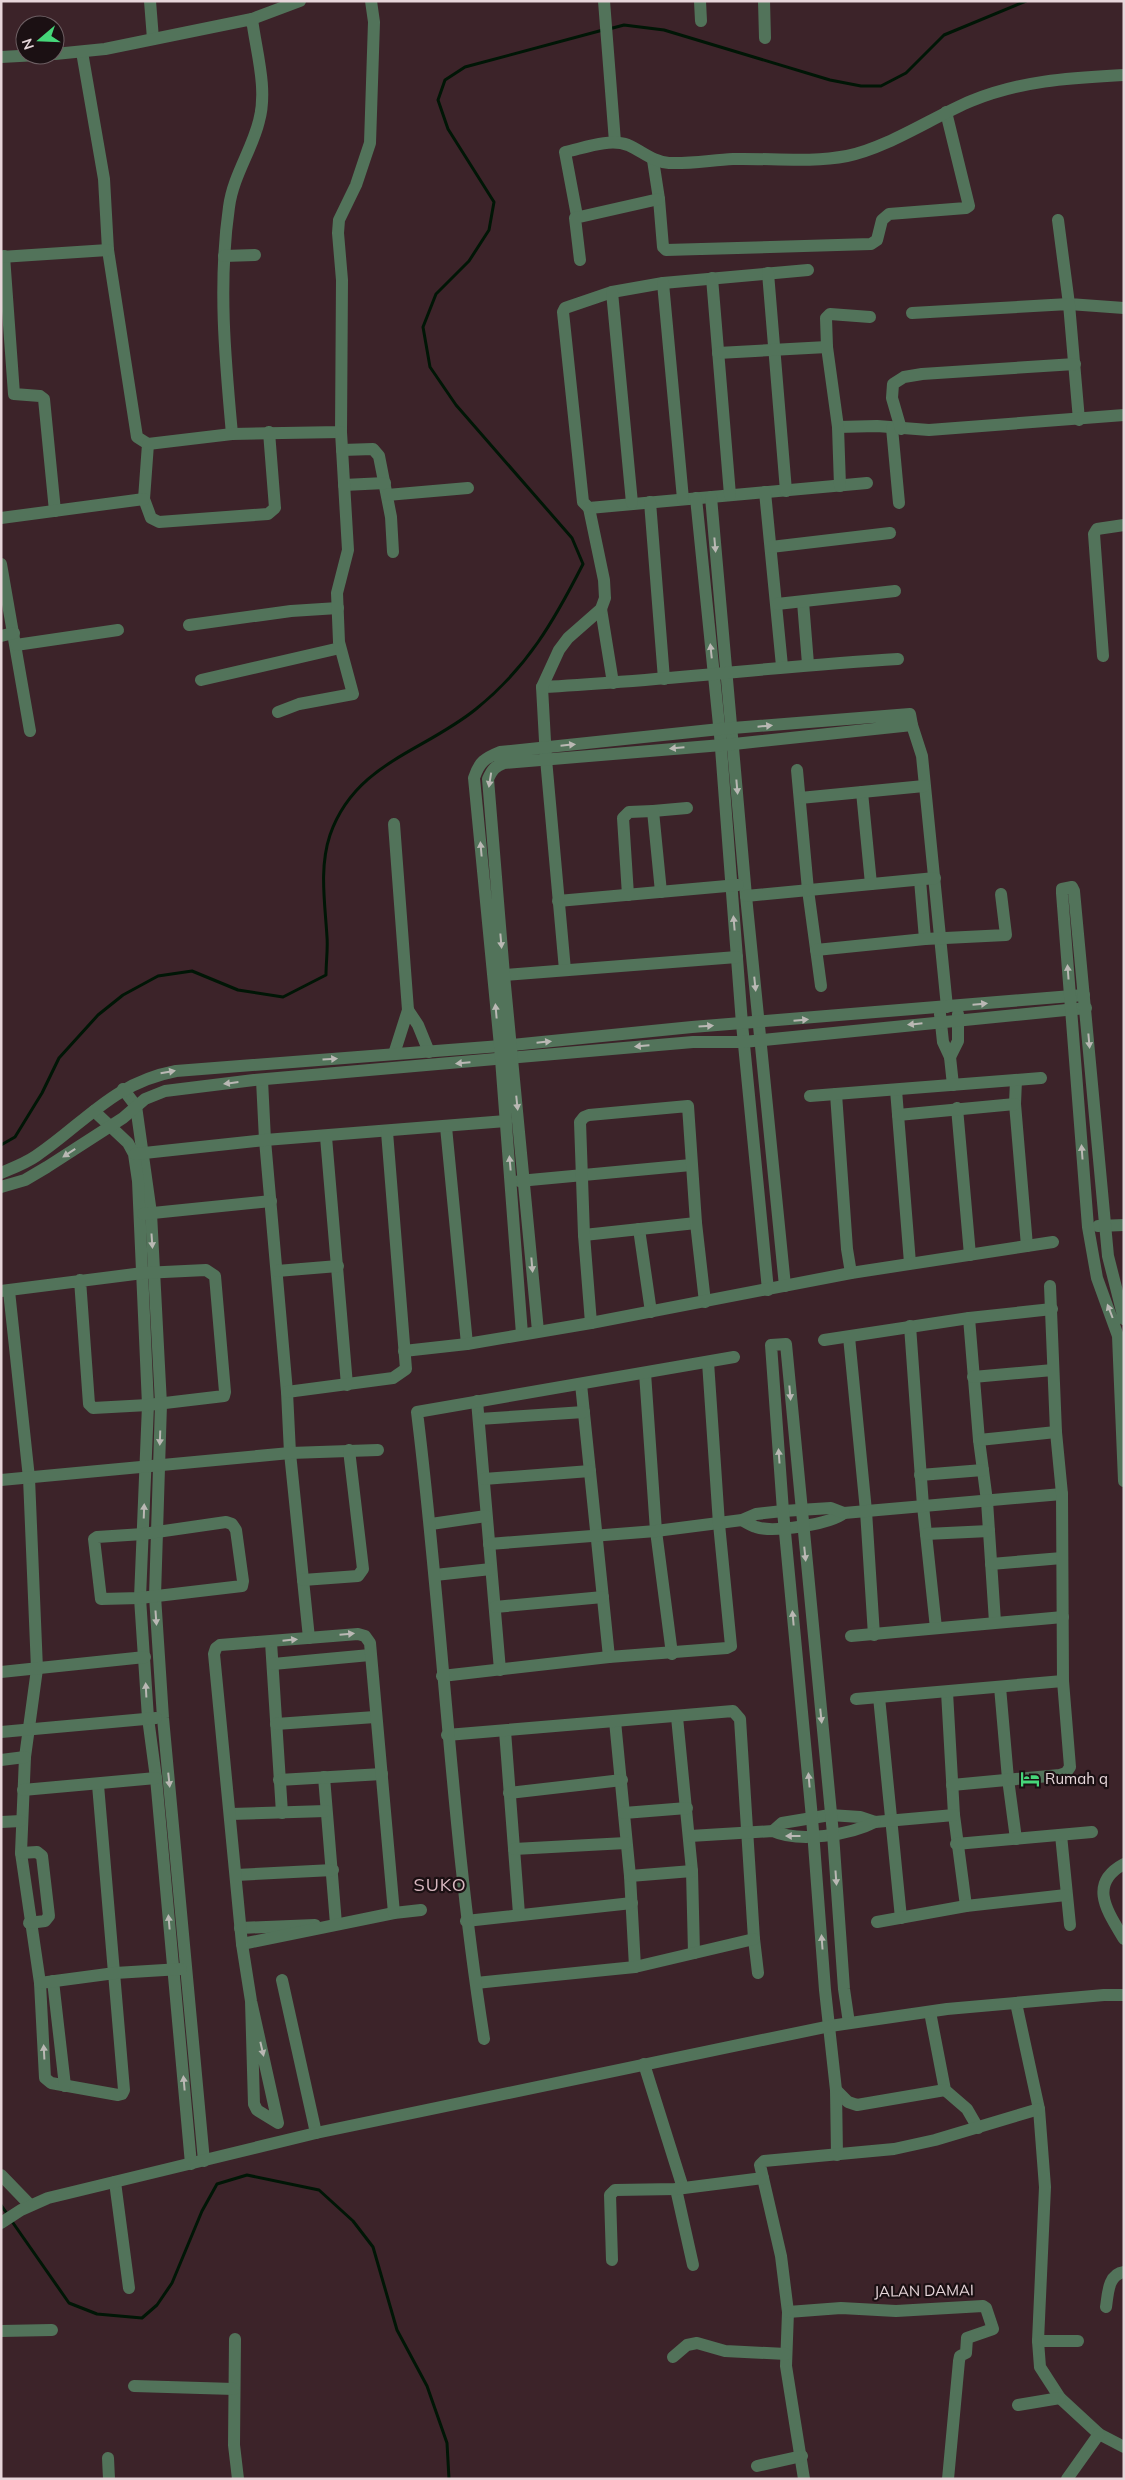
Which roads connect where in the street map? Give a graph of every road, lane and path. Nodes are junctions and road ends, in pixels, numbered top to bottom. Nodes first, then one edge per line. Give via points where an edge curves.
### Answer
1 (150, 1) edge
2 (300, 1) edge
3 (371, 1) edge
4 (700, 1) edge
5 (764, 1) edge
6 (604, 5) edge
7 (252, 19) junction
8 (701, 21) dead end
9 (765, 38) dead end
10 (153, 39) junction
11 (82, 52) junction
12 (65, 53) edge
13 (15, 56) edge
14 (1, 57) edge
15 (1124, 75) edge
16 (946, 112) junction
17 (615, 142) junction
18 (653, 160) junction
19 (659, 200) junction
20 (577, 216) junction
21 (1058, 220) dead end
22 (108, 250) junction
23 (255, 255) dead end
24 (3, 256) edge
25 (224, 256) junction
26 (580, 260) dead end
27 (808, 270) dead end
28 (768, 273) junction
29 (712, 278) junction
30 (664, 283) junction
31 (612, 292) junction
32 (1069, 304) junction
33 (1124, 308) edge
34 (912, 313) dead end
35 (870, 317) dead end
36 (827, 347) junction
37 (773, 350) junction
38 (718, 353) junction
39 (1074, 364) junction
40 (1124, 415) edge
41 (1079, 420) junction
42 (838, 427) junction
43 (896, 429) junction
44 (268, 432) junction
45 (342, 432) junction
46 (232, 434) junction
47 (148, 444) junction
48 (342, 450) junction
49 (866, 483) dead end
50 (344, 484) junction
51 (840, 486) junction
52 (468, 488) dead end
53 (386, 489) junction
54 (786, 491) junction
55 (765, 492) junction
56 (730, 495) junction
57 (711, 497) junction
58 (144, 499) junction
59 (690, 499) junction
60 (650, 502) junction
61 (632, 503) junction
62 (899, 503) dead end
63 (589, 508) junction
64 (55, 511) junction
65 (1, 518) edge
66 (1124, 525) edge
67 (890, 533) dead end
68 (771, 547) junction
69 (393, 552) dead end
70 (1, 564) edge
71 (2, 578) edge
72 (895, 591) dead end
73 (803, 602) junction
74 (777, 604) junction
75 (338, 608) junction
76 (601, 609) junction
77 (189, 625) dead end
78 (118, 630) dead end
79 (10, 638) edge
80 (340, 648) junction
81 (1103, 656) dead end
82 (898, 659) dead end
83 (808, 664) junction
84 (782, 666) junction
85 (720, 673) junction
86 (664, 679) junction
87 (201, 680) dead end
88 (613, 683) junction
89 (542, 686) junction
90 (278, 712) dead end
91 (30, 731) dead end
92 (727, 738) junction
93 (546, 753) junction
94 (797, 770) dead end
95 (924, 786) junction
96 (862, 792) junction
97 (800, 798) junction
98 (688, 808) dead end
99 (653, 812) junction
100 (394, 824) dead end
101 (935, 878) junction
102 (920, 880) junction
103 (871, 884) junction
104 (740, 887) junction
105 (808, 890) junction
106 (661, 892) junction
107 (1001, 894) dead end
108 (628, 895) junction
109 (558, 901) junction
110 (940, 938) junction
111 (926, 939) junction
112 (816, 950) junction
113 (737, 957) junction
114 (565, 970) junction
115 (504, 975) junction
116 (821, 986) dead end
117 (1084, 995) junction
118 (1070, 996) junction
119 (948, 1007) junction
120 (1086, 1008) junction
121 (1071, 1009) junction
122 (408, 1010) junction
123 (958, 1020) junction
124 (941, 1022) junction
125 (750, 1023) junction
126 (752, 1041) junction
127 (506, 1046) junction
128 (429, 1052) junction
129 (394, 1054) junction
130 (950, 1057) junction
131 (507, 1059) junction
132 (278, 1063) junction
133 (253, 1065) junction
134 (1041, 1078) dead end
135 (279, 1079) junction
136 (258, 1080) junction
137 (1016, 1080) junction
138 (953, 1085) junction
139 (123, 1089) junction
140 (896, 1090) junction
141 (836, 1094) junction
142 (810, 1096) dead end
143 (1015, 1104) junction
144 (136, 1106) junction
145 (957, 1108) junction
146 (94, 1111) junction
147 (898, 1115) junction
148 (506, 1121) junction
149 (110, 1126) junction
150 (446, 1127) junction
151 (387, 1132) junction
152 (326, 1136) junction
153 (265, 1140) junction
154 (139, 1153) junction
155 (692, 1166) junction
156 (1, 1173) edge
157 (581, 1175) junction
158 (525, 1181) junction
159 (511, 1182) junction
160 (1, 1187) edge
161 (271, 1201) junction
162 (146, 1214) junction
163 (696, 1223) junction
164 (1124, 1225) edge
165 (1106, 1226) junction
166 (1088, 1227) junction
167 (639, 1229) junction
168 (584, 1235) junction
169 (1054, 1242) dead end
170 (1027, 1246) junction
171 (970, 1255) junction
172 (910, 1264) junction
173 (338, 1266) junction
174 (277, 1271) junction
175 (149, 1272) junction
176 (851, 1273) junction
177 (80, 1280) junction
178 (1050, 1286) dead end
179 (1119, 1287) edge
180 (776, 1288) junction
181 (1101, 1289) junction
182 (5, 1291) edge
183 (705, 1302) junction
184 (1052, 1309) junction
185 (651, 1312) junction
186 (969, 1318) junction
187 (1124, 1319) edge
188 (591, 1323) junction
189 (910, 1326) junction
190 (538, 1331) junction
191 (522, 1334) junction
192 (849, 1337) junction
193 (824, 1340) dead end
194 (467, 1344) junction
195 (404, 1351) junction
196 (734, 1358) dead end
197 (708, 1362) junction
198 (1053, 1370) junction
199 (646, 1373) junction
200 (973, 1377) junction
201 (581, 1384) junction
202 (347, 1385) junction
203 (287, 1392) junction
204 (477, 1401) junction
205 (161, 1404) junction
206 (148, 1405) junction
207 (584, 1412) junction
208 (479, 1419) junction
209 (1123, 1422) edge
210 (1056, 1432) junction
211 (1123, 1439) edge
212 (979, 1440) junction
213 (349, 1450) junction
214 (378, 1450) dead end
215 (290, 1453) junction
216 (159, 1464) junction
217 (146, 1465) junction
218 (983, 1470) junction
219 (590, 1471) junction
220 (920, 1475) junction
221 (29, 1478) junction
222 (484, 1479) junction
223 (1, 1480) edge
224 (1124, 1481) edge
225 (1062, 1494) junction
226 (987, 1501) junction
227 (923, 1506) junction
228 (794, 1511) junction
229 (866, 1511) junction
230 (844, 1513) junction
231 (486, 1516) junction
232 (742, 1520) junction
233 (431, 1524) junction
234 (719, 1524) junction
235 (794, 1527) junction
236 (656, 1531) junction
237 (989, 1531) junction
238 (156, 1533) junction
239 (143, 1534) junction
240 (926, 1534) junction
241 (598, 1536) junction
242 (489, 1544) junction
243 (1062, 1558) junction
244 (991, 1564) junction
245 (491, 1569) junction
246 (435, 1575) junction
247 (303, 1580) junction
248 (154, 1596) junction
249 (140, 1598) junction
250 (603, 1598) junction
251 (494, 1607) junction
252 (1063, 1617) junction
253 (995, 1622) junction
254 (936, 1628) junction
255 (874, 1635) junction
256 (851, 1636) dead end
257 (309, 1638) junction
258 (271, 1642) junction
259 (672, 1654) junction
260 (370, 1655) junction
261 (145, 1657) junction
262 (609, 1658) junction
263 (273, 1664) junction
264 (37, 1669) junction
265 (500, 1670) junction
266 (1, 1672) edge
267 (442, 1676) junction
268 (1064, 1681) junction
269 (1000, 1687) junction
270 (947, 1692) junction
271 (879, 1697) junction
272 (856, 1699) dead end
273 (375, 1717) junction
274 (677, 1717) junction
275 (148, 1718) junction
276 (163, 1718) junction
277 (615, 1722) junction
278 (276, 1724) junction
279 (29, 1730) junction
280 (505, 1731) junction
281 (1, 1732) edge
282 (447, 1735) junction
283 (25, 1757) junction
284 (1, 1760) edge
285 (382, 1774) junction
286 (324, 1777) junction
287 (156, 1778) junction
288 (1008, 1779) junction
289 (279, 1780) junction
290 (622, 1780) junction
291 (98, 1785) junction
292 (952, 1785) junction
293 (22, 1790) junction
294 (510, 1793) junction
295 (687, 1808) junction
296 (326, 1811) junction
297 (282, 1813) junction
298 (624, 1813) junction
299 (231, 1814) junction
300 (830, 1815) junction
301 (954, 1815) junction
302 (812, 1818) junction
303 (21, 1821) junction
304 (890, 1821) junction
305 (1, 1822) edge
306 (875, 1822) junction
307 (773, 1831) junction
308 (748, 1832) junction
309 (1092, 1832) dead end
310 (833, 1834) junction
311 (1061, 1834) junction
312 (690, 1836) junction
313 (814, 1836) junction
314 (1016, 1839) junction
315 (626, 1843) junction
316 (956, 1844) junction
317 (514, 1849) junction
318 (21, 1853) junction
319 (1124, 1864) edge
320 (333, 1870) junction
321 (692, 1871) junction
322 (236, 1875) junction
323 (630, 1876) junction
324 (1066, 1895) junction
325 (632, 1903) junction
326 (966, 1906) junction
327 (421, 1910) dead end
328 (394, 1913) junction
329 (519, 1914) junction
330 (900, 1918) junction
331 (466, 1921) junction
332 (876, 1922) dead end
333 (30, 1923) junction
334 (1070, 1924) dead end
335 (331, 1925) junction
336 (240, 1928) junction
337 (754, 1939) junction
338 (1124, 1939) edge
339 (242, 1944) junction
340 (694, 1953) junction
341 (635, 1967) junction
342 (180, 1969) junction
343 (758, 1973) dead end
344 (115, 1974) junction
345 (282, 1980) dead end
346 (53, 1981) junction
347 (40, 1982) junction
348 (476, 1983) junction
349 (1124, 1995) edge
350 (251, 2001) junction
351 (1016, 2003) junction
352 (930, 2012) junction
353 (849, 2023) junction
354 (830, 2026) junction
355 (484, 2039) dead end
356 (644, 2064) junction
357 (65, 2086) junction
358 (836, 2090) junction
359 (944, 2090) junction
360 (1039, 2109) junction
361 (278, 2123) junction
362 (978, 2128) junction
363 (316, 2132) junction
364 (284, 2141) junction
365 (837, 2155) junction
366 (198, 2162) junction
367 (1, 2175) edge
368 (763, 2178) junction
369 (115, 2182) junction
370 (679, 2189) junction
371 (25, 2207) junction
372 (1, 2223) edge
373 (612, 2260) dead end
374 (693, 2265) dead end
375 (1124, 2272) edge
376 (129, 2288) dead end
377 (1106, 2307) dead end
378 (788, 2312) junction
379 (52, 2330) dead end
380 (1, 2331) edge
381 (235, 2339) dead end
382 (1038, 2341) junction
383 (1078, 2342) dead end
384 (786, 2354) junction
385 (673, 2357) dead end
386 (134, 2386) dead end
387 (234, 2389) junction
388 (1060, 2398) junction
389 (1018, 2405) dead end
390 (1099, 2434) junction
391 (1124, 2447) edge
392 (802, 2456) junction
393 (108, 2458) dead end
394 (757, 2466) dead end
395 (109, 2479) edge
396 (238, 2479) edge
397 (804, 2479) edge
398 (948, 2479) edge
399 (1067, 2479) edge

1 - 10 street
2 - 7 street
3 - 45 street via 374,22 370,143 356,185 339,220 338,233 342,280
4 - 8 street
5 - 9 street
6 - 17 street
7 - 10 street
7 - 25 street via 263,102 259,122 229,204
10 - 11 street
11 - 12 street
11 - 22 street via 104,178
13 - 14 street
15 - 16 street via 1042,80
16 - 18 street via 877,146 848,156 676,163
16 - 19 street via 969,206 889,214 882,220 874,243 670,252 663,247
17 - 18 street via 634,148
17 - 20 street via 564,153
18 - 19 street
19 - 20 street
20 - 26 street via 574,220
21 - 32 street
22 - 24 street
22 - 47 street via 137,437
23 - 25 street
24 - 64 street via 14,394 44,399
25 - 46 street via 223,336
27 - 28 street
28 - 29 street
28 - 37 street
29 - 30 street
29 - 38 street
30 - 31 street
30 - 59 street
31 - 61 street
31 - 63 street via 568,306 563,312 583,502
32 - 33 street
32 - 34 street
32 - 39 street
35 - 36 street via 828,314
36 - 37 street
36 - 42 street
37 - 38 street
37 - 54 street
38 - 56 street
39 - 41 street
39 - 43 street via 922,374 898,379 893,384 892,398
40 - 41 street
41 - 43 street via 928,430
42 - 43 street
42 - 51 street
43 - 62 street
44 - 45 street
44 - 46 street
44 - 58 street via 275,508 272,512 159,522 152,518
45 - 48 street
46 - 47 street
47 - 58 street
48 - 50 street
48 - 53 street via 373,449
49 - 51 street
50 - 53 street
50 - 75 street via 348,550 337,593
51 - 54 street
52 - 53 street
53 - 69 street via 392,517
54 - 55 street
55 - 56 street
55 - 68 street
56 - 57 street
57 - 59 street
57 -> 85 street
58 - 64 street
59 - 60 street
85 -> 59 street
60 - 61 street
60 - 86 street
61 - 63 street
63 - 76 street via 604,580 605,598
64 - 65 street
66 - 81 street via 1097,529 1094,534
67 - 68 street
68 - 74 street
70 - 71 street
71 - 79 street
72 - 73 street
73 - 74 street
73 - 83 street
74 - 84 street
75 - 77 street
75 - 80 street
76 - 88 street
76 - 89 street via 568,638
78 - 79 street
79 - 91 street
80 - 87 street
80 - 90 street via 352,694 299,704
82 - 83 street
83 - 84 street
84 - 85 street
85 - 86 street
85 - 92 street
86 - 88 street
88 - 89 street
89 - 93 street
92 - 93 street
92 - 95 street via 912,725 922,756
92 - 104 street
93 - 109 street
93 -> 115 street via 495,766 488,779
127 -> 93 street via 474,778 484,758 500,752
94 - 97 street
95 - 96 street
95 - 101 street
96 - 97 street
96 - 103 street
97 - 105 street
98 - 99 street
99 - 106 street
99 - 108 street via 629,812 623,818
100 - 122 street
101 - 102 street
101 - 110 street
102 - 103 street
102 - 111 street
103 - 105 street
104 - 105 street
104 - 106 street
113 -> 104 street
104 -> 125 street
105 - 112 street
106 - 108 street
107 - 110 street via 1006,935
108 - 109 street
109 - 114 street
110 - 111 street
110 - 119 street
111 - 112 street
112 - 116 street
113 - 114 street
113 - 125 street
114 - 115 street
115 - 127 street
117 - 118 street
118 -> 117 street via 1062,892 1068,886 1074,891
117 - 120 street
119 -> 118 street
118 - 121 street
119 - 123 street
119 - 124 street
125 -> 119 street
120 - 121 street
120 -> 165 street
121 - 123 street
166 -> 121 street
122 - 128 street
122 - 129 street
123 - 124 street
123 - 130 street via 958,1041
124 -> 126 street
124 - 130 street via 943,1042
125 - 126 street
125 - 126 street
127 -> 125 street
126 -> 131 street via 693,1042
126 - 180 street
126 - 180 street
127 - 128 street
127 - 131 street
128 - 129 street
132 -> 129 street
130 - 138 street
131 -> 135 street
131 - 148 street
131 -> 158 street
132 - 133 street
132 - 135 street
133 - 136 street
139 -> 133 street via 157,1074
134 - 137 street
135 - 136 street
136 -> 144 street via 165,1091
136 - 153 street
137 - 138 street
137 - 143 street
138 - 140 street
139 - 144 street
139 - 146 street
140 - 141 street
140 - 147 street
141 - 142 street
141 - 176 street
143 - 145 street
143 - 170 street
144 - 149 street
144 - 154 street
145 - 147 street
145 - 171 street
146 - 149 street
146 - 156 street via 35,1157
147 - 172 street
148 - 150 street
159 -> 148 street
149 - 154 street
149 -> 160 street via 25,1180
150 - 151 street
150 - 194 street
151 - 152 street
151 - 195 street
152 - 153 street
152 - 173 street
153 - 154 street
153 - 161 street
154 - 162 street
155 - 157 street
155 - 157 street via 688,1106 588,1115 582,1119
155 - 163 street
157 - 158 street
157 - 168 street
158 - 159 street
158 -> 190 street
159 - 191 street
161 - 162 street
161 - 174 street
162 - 175 street
163 - 167 street
163 - 183 street
164 - 165 street
165 - 166 street
165 - 179 street via 1108,1256
166 - 181 street
167 - 168 street
167 - 185 street
168 - 188 street
169 - 170 street
170 - 171 street
171 - 172 street
172 - 176 street
173 - 174 street
173 - 202 street
174 - 203 street
175 - 177 street
175 - 205 street
175 - 205 street via 206,1270 215,1276 225,1392 221,1398
175 - 206 street
176 - 180 street
177 - 182 street
177 - 206 street via 89,1404 98,1408
178 - 184 street
179 - 181 street
179 - 187 street
180 - 183 street
209 -> 181 street via 1118,1336
182 - 221 street
183 - 185 street
184 - 186 street
184 - 198 street
185 - 188 street
186 - 189 street
186 - 200 street
188 - 190 street
189 - 192 street
189 - 220 street
190 - 191 street
191 - 194 street
192 - 193 street
192 - 229 street
194 - 195 street
195 - 202 street via 406,1369 393,1378
196 - 197 street
197 - 199 street
197 - 234 street
198 - 200 street
198 - 210 street
199 - 201 street
199 - 236 street
200 - 212 street
201 - 204 street
201 - 207 street
202 - 203 street
203 - 215 street
204 - 208 street
204 - 233 street via 417,1412
205 - 206 street
205 -> 216 street
206 - 217 street
207 - 208 street
207 - 219 street
208 - 222 street
209 - 211 street
210 - 212 street
210 - 225 street
211 - 224 street
212 - 218 street
213 - 214 street
213 - 215 street
213 - 247 street via 362,1573 358,1576
215 - 216 street
215 - 247 street
216 - 217 street
216 - 238 street
217 - 221 street
239 -> 217 street
218 - 220 street
218 - 226 street
219 - 222 street
219 - 241 street
220 - 227 street
221 - 223 street
221 - 264 street
222 - 231 street
225 - 226 street
225 - 243 street
226 - 227 street
226 - 237 street
227 - 229 street
227 - 240 street
228 -> 228 street via 771,1345 780,1343 786,1344
228 - 230 street via 831,1508
228 - 232 street via 756,1514
228 - 235 street
228 - 235 street
229 - 230 street
229 - 255 street
230 - 235 street via 831,1520
231 - 233 street
231 - 242 street
232 - 234 street
232 - 235 street via 758,1528
233 - 246 street
234 - 236 street
234 - 259 street via 731,1646
235 -> 300 street
302 -> 235 street
236 - 241 street
236 - 259 street
237 - 240 street
237 - 244 street
238 - 239 street
238 - 248 street
238 - 248 street via 226,1522 232,1524 236,1530 243,1581 238,1588
239 - 249 street
239 - 249 street via 94,1539 101,1599
240 - 254 street
241 - 242 street
241 - 250 street
242 - 245 street
243 - 244 street
243 - 252 street
244 - 253 street
245 - 246 street
245 - 251 street
246 - 267 street
247 - 257 street
248 - 249 street
248 -> 276 street
249 - 261 street
250 - 251 street
250 - 262 street
251 - 265 street
252 - 253 street
252 - 268 street
253 - 254 street
254 - 255 street
255 - 256 street
258 -> 257 street
257 -> 260 street via 366,1636
258 - 263 street
258 - 299 street via 220,1645 214,1654
259 - 262 street
260 - 263 street
260 - 273 street
261 - 264 street
275 -> 261 street
262 - 265 street
263 - 278 street
264 - 266 street
264 - 279 street
265 - 267 street
267 - 282 street
268 - 269 street
268 - 288 street via 1070,1767 1060,1775
269 - 270 street
269 - 288 street
270 - 271 street
270 - 292 street
271 - 272 street
271 - 304 street
273 - 278 street
273 - 285 street
274 - 277 street
274 - 295 street
274 - 308 street via 733,1711 740,1719
275 - 276 street
275 - 279 street
275 - 287 street
276 -> 342 street
277 - 280 street
277 - 290 street
278 - 289 street
279 - 281 street
279 - 283 street
280 - 282 street
280 - 294 street
282 - 331 street
283 - 284 street
283 - 293 street
285 - 286 street
285 - 328 street
286 - 289 street
286 - 296 street
287 - 291 street
342 -> 287 street
288 - 292 street
288 - 314 street
289 - 297 street
290 - 294 street
290 - 298 street
291 - 293 street
291 - 344 street
292 - 301 street
293 - 303 street
294 - 317 street
295 - 298 street
295 - 312 street
296 - 297 street
296 - 320 street
297 - 299 street
298 - 315 street
299 - 322 street
300 - 302 street
300 - 306 street via 860,1817
300 - 310 street
301 - 304 street
301 - 316 street
302 - 307 street via 782,1823
302 - 313 street
303 - 305 street
303 - 318 street
304 - 306 street
304 - 330 street
306 - 310 street via 861,1829
307 - 308 street
313 -> 307 street via 783,1836
308 - 312 street
308 - 337 street
309 - 311 street
310 - 313 street
310 -> 353 street
311 - 314 street
311 - 324 street
312 - 321 street
354 -> 313 street
314 - 316 street
315 - 317 street
315 - 323 street
316 - 326 street
317 - 329 street
318 - 333 street
318 - 333 street via 37,1852 42,1856 50,1916 45,1921
319 - 338 street via 1110,1872 1104,1884 1109,1915
320 - 322 street
320 - 335 street
321 - 323 street
321 - 340 street
322 - 336 street
323 - 325 street
324 - 326 street
324 - 334 street
325 - 329 street
325 - 341 street
326 - 330 street
327 - 328 street
328 - 335 street
329 - 331 street
330 - 332 street
331 - 348 street
333 - 347 street
335 - 336 street
335 - 339 street
336 - 339 street
337 - 340 street
337 - 343 street
339 - 350 street
340 - 341 street
341 - 348 street
342 - 344 street
342 - 366 street
344 - 346 street
344 - 357 street via 122,2094
345 - 363 street
346 - 347 street
346 - 357 street
357 -> 347 street via 51,2084 45,2078
348 - 355 street
349 - 351 street
350 -> 361 street
350 - 361 street via 254,2104 257,2110
351 - 352 street
351 - 360 street
352 - 353 street
352 - 359 street
353 - 354 street
354 - 356 street
354 - 358 street
356 - 363 street
356 - 370 street
358 - 359 street via 856,2105
358 - 365 street
359 - 362 street via 967,2109
360 - 362 street
360 - 382 street via 1045,2187
361 - 364 street
362 - 365 street via 894,2149
363 - 364 street
364 - 366 street
365 - 368 street via 764,2161 760,2165
366 - 369 street
367 - 371 street
368 - 370 street
368 - 378 street via 781,2256
369 - 371 street via 48,2198
369 - 376 street
370 - 373 street via 611,2192
370 - 374 street
371 - 372 street
375 - 377 street via 1113,2277
378 - 384 street
378 - 398 street, JALAN DAMAI via 841,2308 896,2311 986,2308 993,2329 967,2338 966,2353 960,2356
379 - 380 street
381 - 387 street
382 - 383 street
382 - 388 street via 1040,2367
384 - 385 street via 725,2351 697,2343
384 - 392 street
386 - 387 street
387 - 396 street
388 - 389 street
388 - 390 street
390 - 391 street
390 - 399 street
392 - 394 street
392 - 397 street
393 - 395 street

